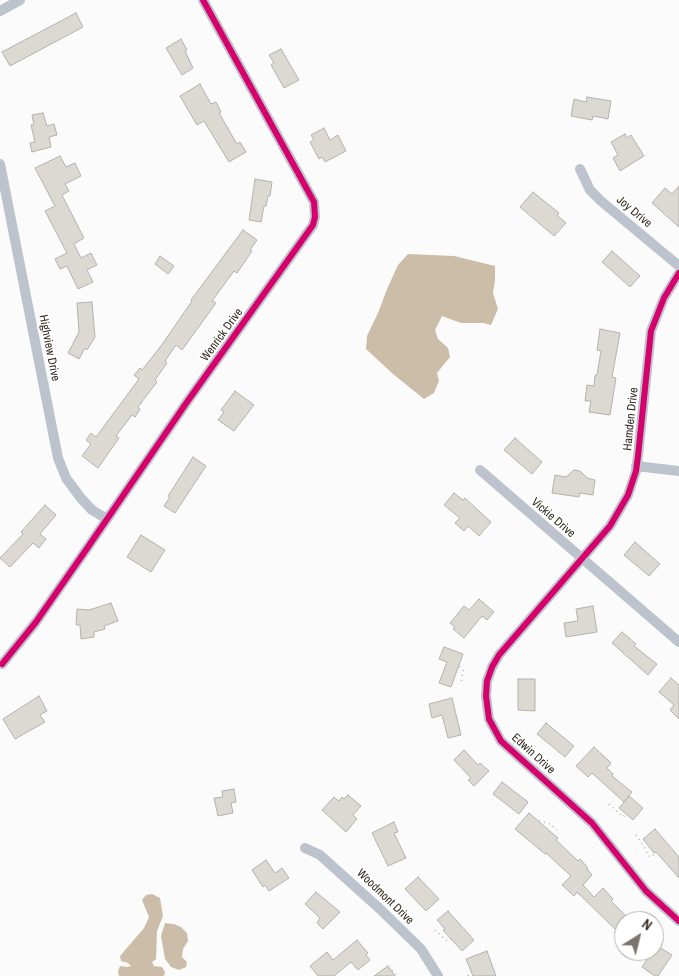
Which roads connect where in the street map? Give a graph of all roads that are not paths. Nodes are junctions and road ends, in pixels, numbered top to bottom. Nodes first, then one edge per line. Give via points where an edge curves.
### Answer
1 (20, 0) edge
2 (203, 0) edge
3 (0, 11) edge
4 (0, 164) edge
5 (580, 170) dead end
6 (679, 266) edge
7 (679, 273) edge
8 (636, 466) junction
9 (480, 470) dead end
10 (679, 471) edge
11 (107, 519) junction
12 (582, 558) junction
13 (679, 642) edge
14 (2, 664) dead end
15 (305, 848) dead end
16 (679, 921) edge
17 (438, 976) edge

1 - 3 street
2 - 11 street, Wenrick Drive via 314,202 315,218
4 - 11 street, Highview Drive via 58,458 66,478 80,497
5 - 6 street, Joy Drive via 590,190 601,201
7 - 8 street, Hamden Drive via 664,298 652,331
8 - 10 street
8 - 12 street, Hamden Drive via 620,511
9 - 12 street, Vickie Drive
11 - 14 street, Wenrick Drive via 36,622
12 - 13 street, Vickie Drive
12 - 16 street, Edwin Drive via 492,667 486,696 489,719 506,747 592,823 646,891
15 - 17 street, Woodmont Drive via 332,864 380,909 421,949

